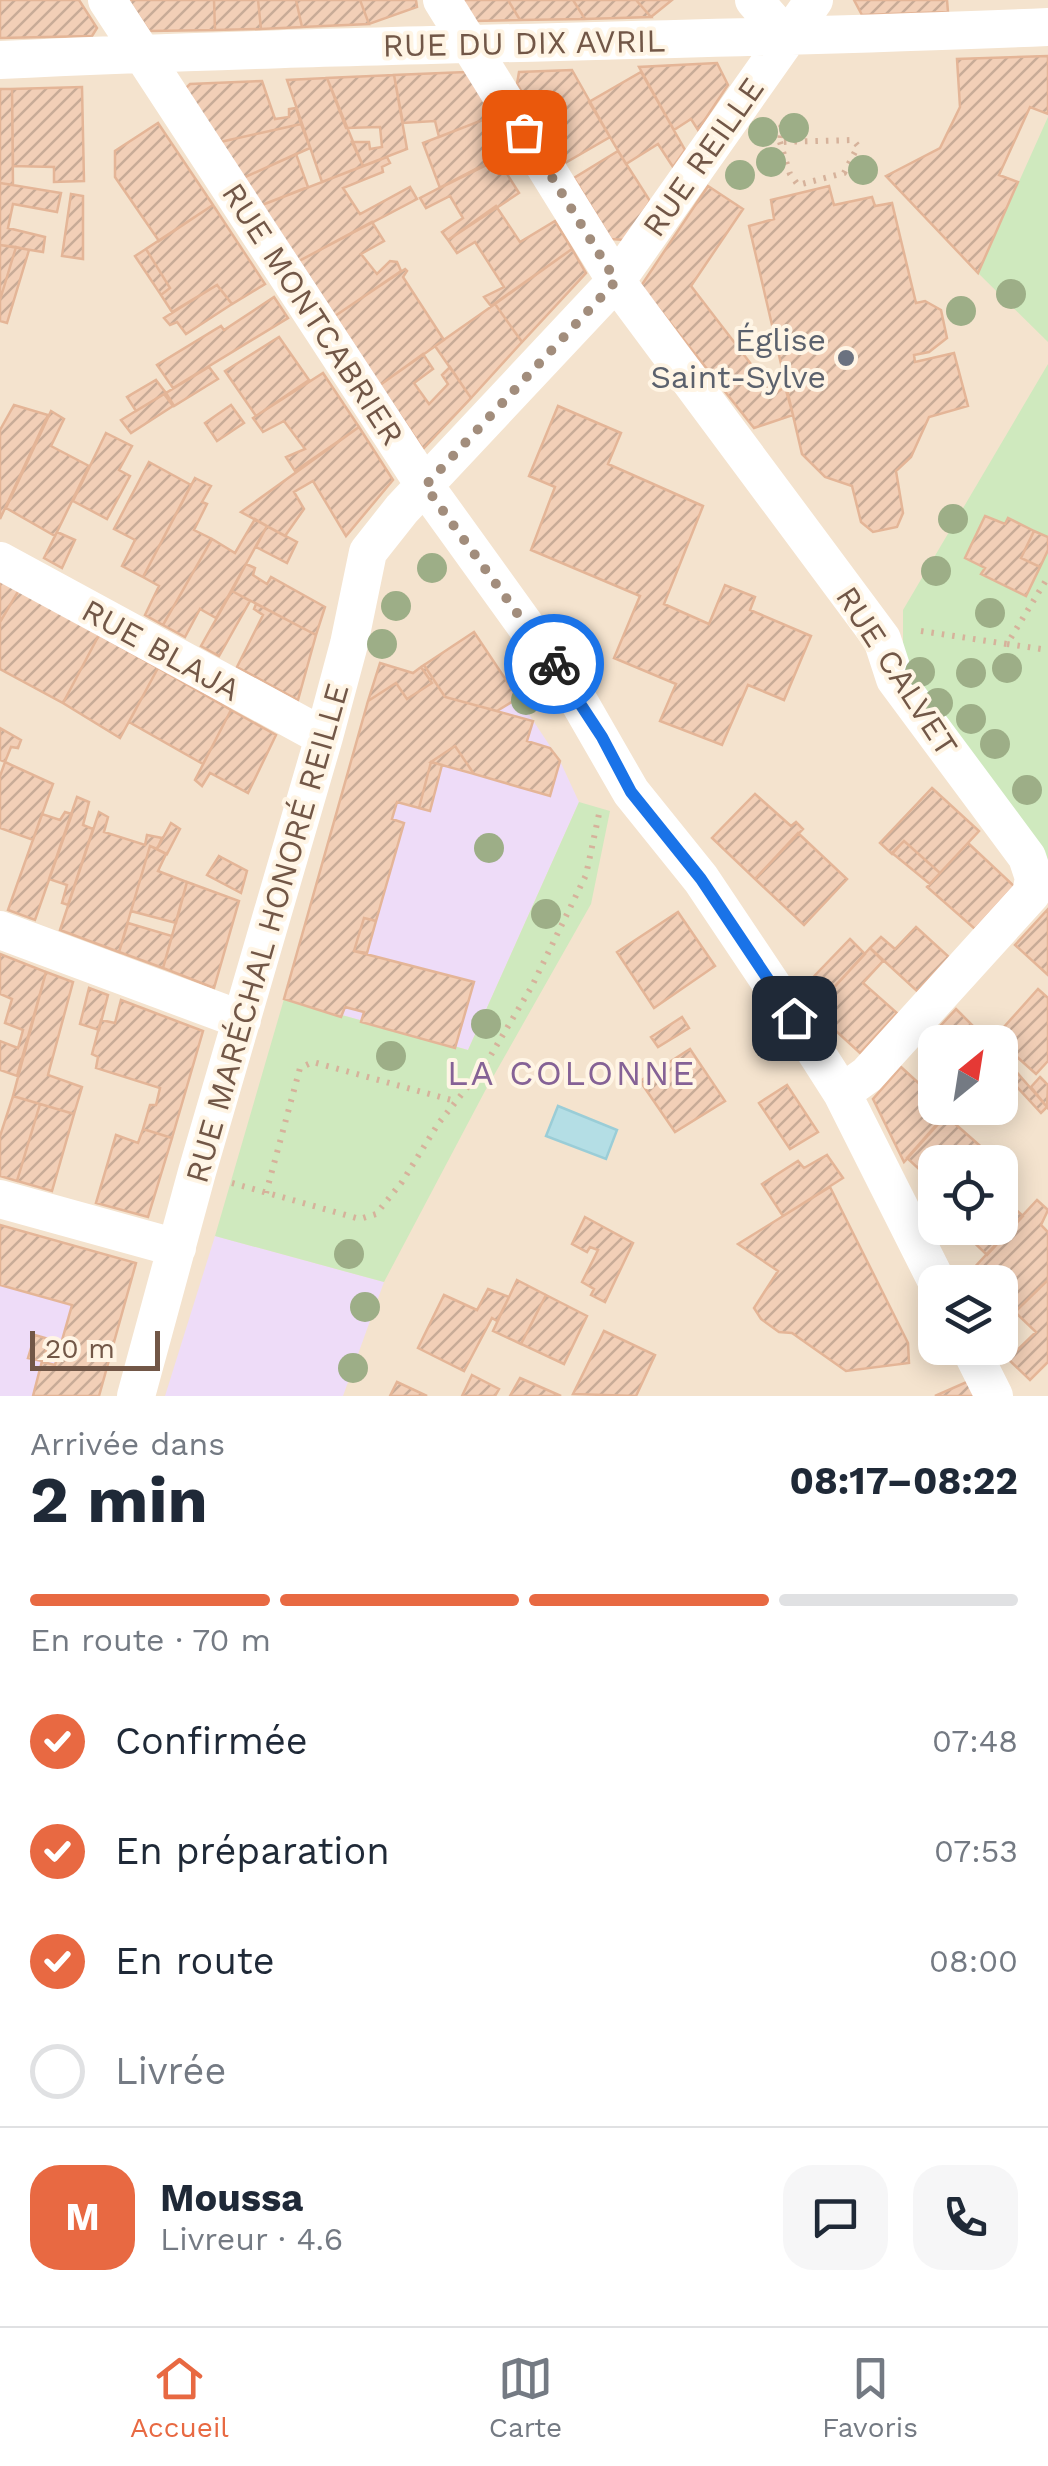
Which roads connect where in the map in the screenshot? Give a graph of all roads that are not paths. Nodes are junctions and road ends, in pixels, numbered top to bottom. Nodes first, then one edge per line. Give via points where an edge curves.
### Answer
1 (107, 0) edge
2 (442, 0) edge
3 (754, 0) edge
4 (814, 0) edge
5 (1048, 26) edge
6 (787, 38) junction
7 (469, 43) junction
8 (143, 53) junction
9 (0, 60) edge
10 (616, 281) junction
11 (425, 486) junction
12 (0, 561) edge
13 (324, 737) junction
14 (0, 930) edge
15 (242, 1020) junction
16 (842, 1092) junction
17 (0, 1199) edge
18 (178, 1248) junction
19 (928, 1265) edge
20 (978, 1365) edge
21 (136, 1396) edge
22 (994, 1396) edge

1 - 8 street, RUE MONTCABRIER
2 - 7 street, RUE CALVET
3 - 6 street
4 - 6 street, RUE REILLE
5 - 6 street, RUE DU DIX AVRIL
6 - 7 street, RUE DU DIX AVRIL
6 - 10 street, RUE REILLE
7 - 8 street, RUE DU DIX AVRIL
7 - 10 street, RUE CALVET
8 - 9 street, RUE DU DIX AVRIL
8 - 11 street, RUE MONTCABRIER
10 - 11 street, RUE REILLE
10 - 16 street, RUE CALVET via 882,639 896,678 1027,857 1034,878 1031,894 868,1076
11 - 13 street, RUE MARÉCHAL HONORÉ REILLE via 368,552
11 - 16 street, RUE MONTCABRIER via 574,692 631,792 701,879
12 - 13 street, RUE BLAJA
13 - 15 street, RUE MARÉCHAL HONORÉ REILLE
14 - 15 street
15 - 18 street, RUE MARÉCHAL HONORÉ REILLE
16 - 19 street, RUE MONTCABRIER
17 - 18 street
18 - 21 street, RUE MARÉCHAL HONORÉ REILLE
20 - 22 street

